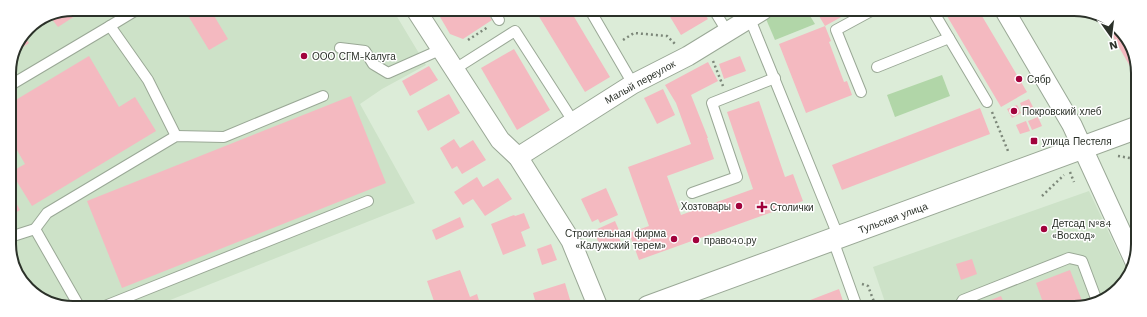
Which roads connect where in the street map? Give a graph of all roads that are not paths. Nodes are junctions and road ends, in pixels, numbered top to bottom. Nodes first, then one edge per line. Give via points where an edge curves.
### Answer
1 (126, 16) edge
2 (420, 16) edge
3 (497, 16) edge
4 (593, 16) edge
5 (718, 16) edge
6 (755, 16) edge
7 (757, 16) edge
8 (861, 16) edge
9 (936, 16) edge
10 (1008, 16) edge
11 (499, 20) road end
12 (110, 26) junction
13 (728, 33) junction
14 (949, 38) junction
15 (340, 48) dead end
16 (442, 49) junction
17 (877, 68) dead end
18 (455, 69) junction
19 (775, 78) junction
20 (16, 82) edge
21 (633, 84) junction
22 (861, 92) dead end
23 (323, 96) dead end
24 (987, 102) road end
25 (573, 121) junction
26 (1131, 130) edge
27 (176, 136) junction
28 (1082, 148) junction
29 (518, 157) junction
30 (692, 193) dead end
31 (368, 201) dead end
32 (35, 229) junction
33 (16, 235) edge
34 (836, 239) junction
35 (1130, 252) edge
36 (1096, 297) edge
37 (76, 301) edge
38 (118, 301) edge
39 (596, 301) edge
40 (665, 301) edge
41 (855, 301) edge
42 (962, 301) edge

1 - 12 lane
2 - 16 street
3 - 11 lane
4 - 21 lane
5 - 13 lane
6 - 13 street, Малый переулок
7 - 19 lane
8 - 22 lane via 836,30
9 - 14 lane
10 - 28 street via 1072,125
12 - 20 lane
12 - 27 lane via 148,80
13 - 21 street, Малый переулок
14 - 17 lane
14 - 24 lane
15 - 16 lane via 365,50 373,64 388,73
16 - 18 street
18 - 25 lane via 515,31
18 - 29 street via 500,140
19 - 30 lane via 712,103 737,177
19 - 34 lane
21 - 25 street, Малый переулок
23 - 27 lane via 224,136
25 - 29 street, Малый переулок
26 - 28 main road, Тульская улица
27 - 32 lane via 47,212
28 - 34 main road, Тульская улица
28 - 35 street
29 - 39 street via 571,241
31 - 38 lane
32 - 33 lane
32 - 37 lane
34 - 40 main road, Тульская улица
34 - 41 lane
36 - 42 lane via 1082,261 1069,258

